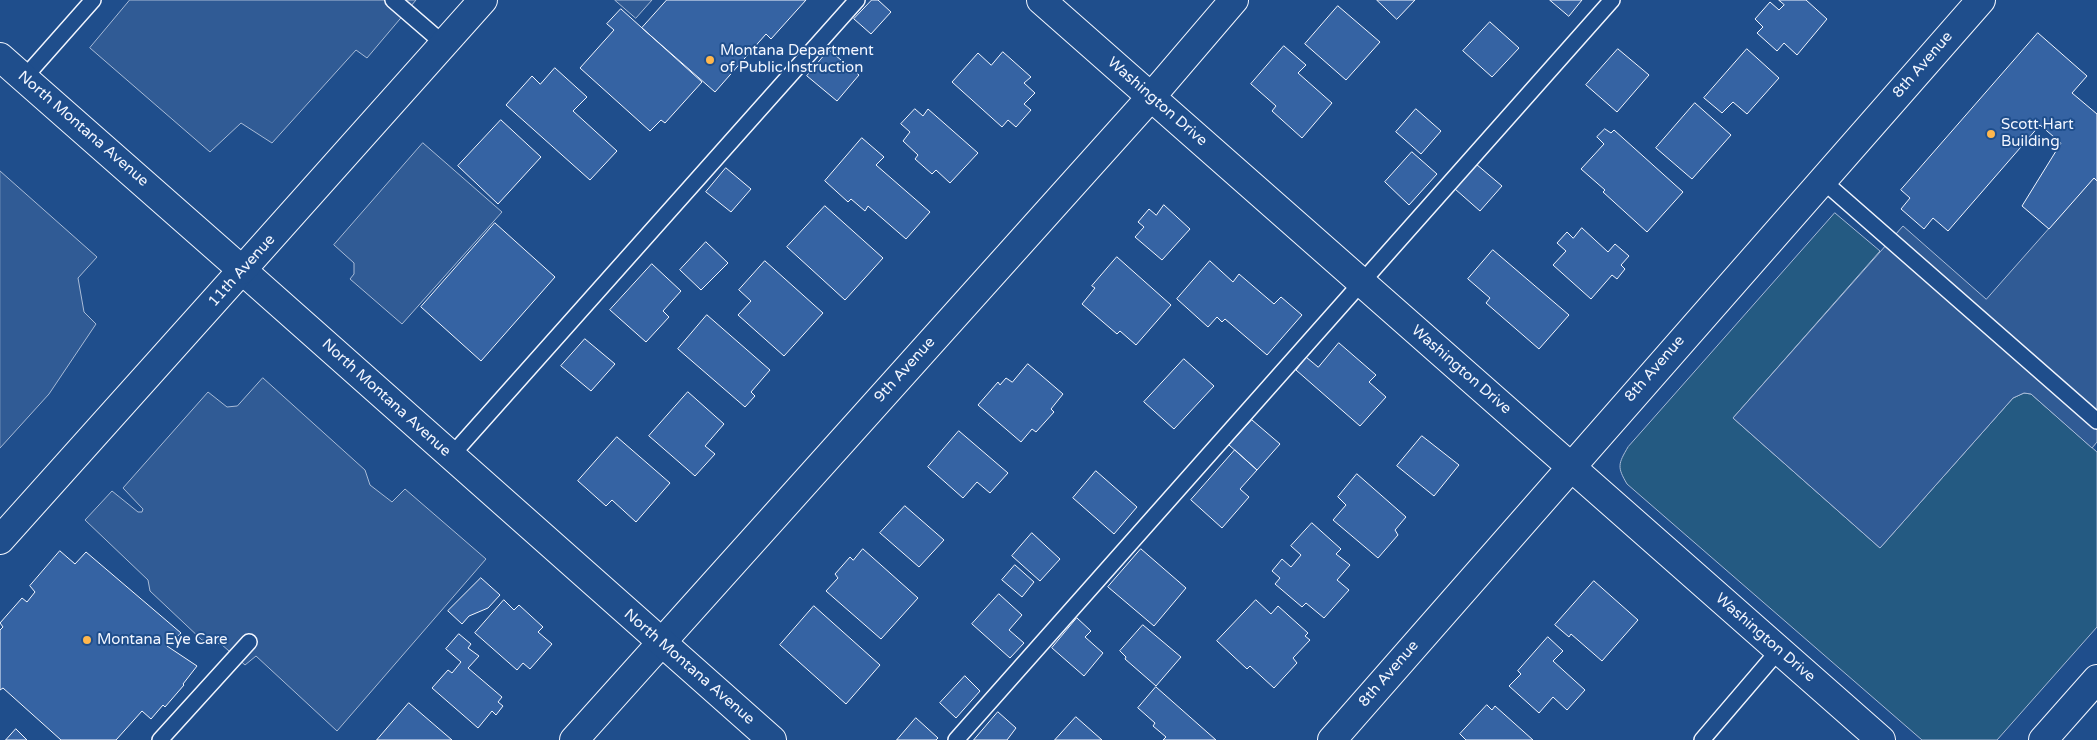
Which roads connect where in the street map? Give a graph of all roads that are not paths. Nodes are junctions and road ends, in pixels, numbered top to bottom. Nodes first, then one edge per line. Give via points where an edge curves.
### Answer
1 (93, 0) edge
2 (393, 0) edge
3 (483, 0) edge
4 (857, 0) edge
5 (1041, 0) edge
6 (1234, 0) edge
7 (1612, 0) edge
8 (1981, 0) edge
9 (444, 44) junction
10 (0, 57) edge
11 (24, 78) junction
12 (1151, 97) junction
13 (1822, 180) junction
14 (242, 270) junction
15 (1361, 282) junction
16 (2097, 421) edge
17 (451, 456) junction
18 (1570, 466) junction
19 (0, 540) edge
20 (249, 642) dead end
21 (660, 642) junction
22 (1778, 650) junction
23 (2097, 679) edge
24 (160, 740) edge
25 (574, 740) edge
26 (772, 740) edge
27 (956, 740) edge
28 (1332, 740) edge
29 (1702, 740) edge
30 (1881, 740) edge
31 (2043, 740) edge

1 - 11 lane
2 - 9 lane
3 - 9 main road, 11th Avenue
4 - 17 lane
5 - 12 main road, Washington Drive
6 - 12 main road, 9th Avenue
7 - 15 lane
8 - 13 main road, 8th Avenue
9 - 14 main road, 11th Avenue
10 - 11 main road, North Montana Avenue
11 - 14 main road, North Montana Avenue
12 - 15 main road, Washington Drive
12 - 21 main road, 9th Avenue
13 - 16 lane
13 - 18 main road, 8th Avenue
14 - 17 main road, North Montana Avenue
14 - 19 main road, 11th Avenue
15 - 18 main road, Washington Drive
15 - 27 lane
17 - 21 main road, North Montana Avenue
18 - 22 main road, Washington Drive
18 - 28 main road, 8th Avenue
20 - 24 lane
21 - 25 main road, 9th Avenue
21 - 26 main road, North Montana Avenue
22 - 29 lane
22 - 30 main road, Washington Drive
23 - 31 main road

